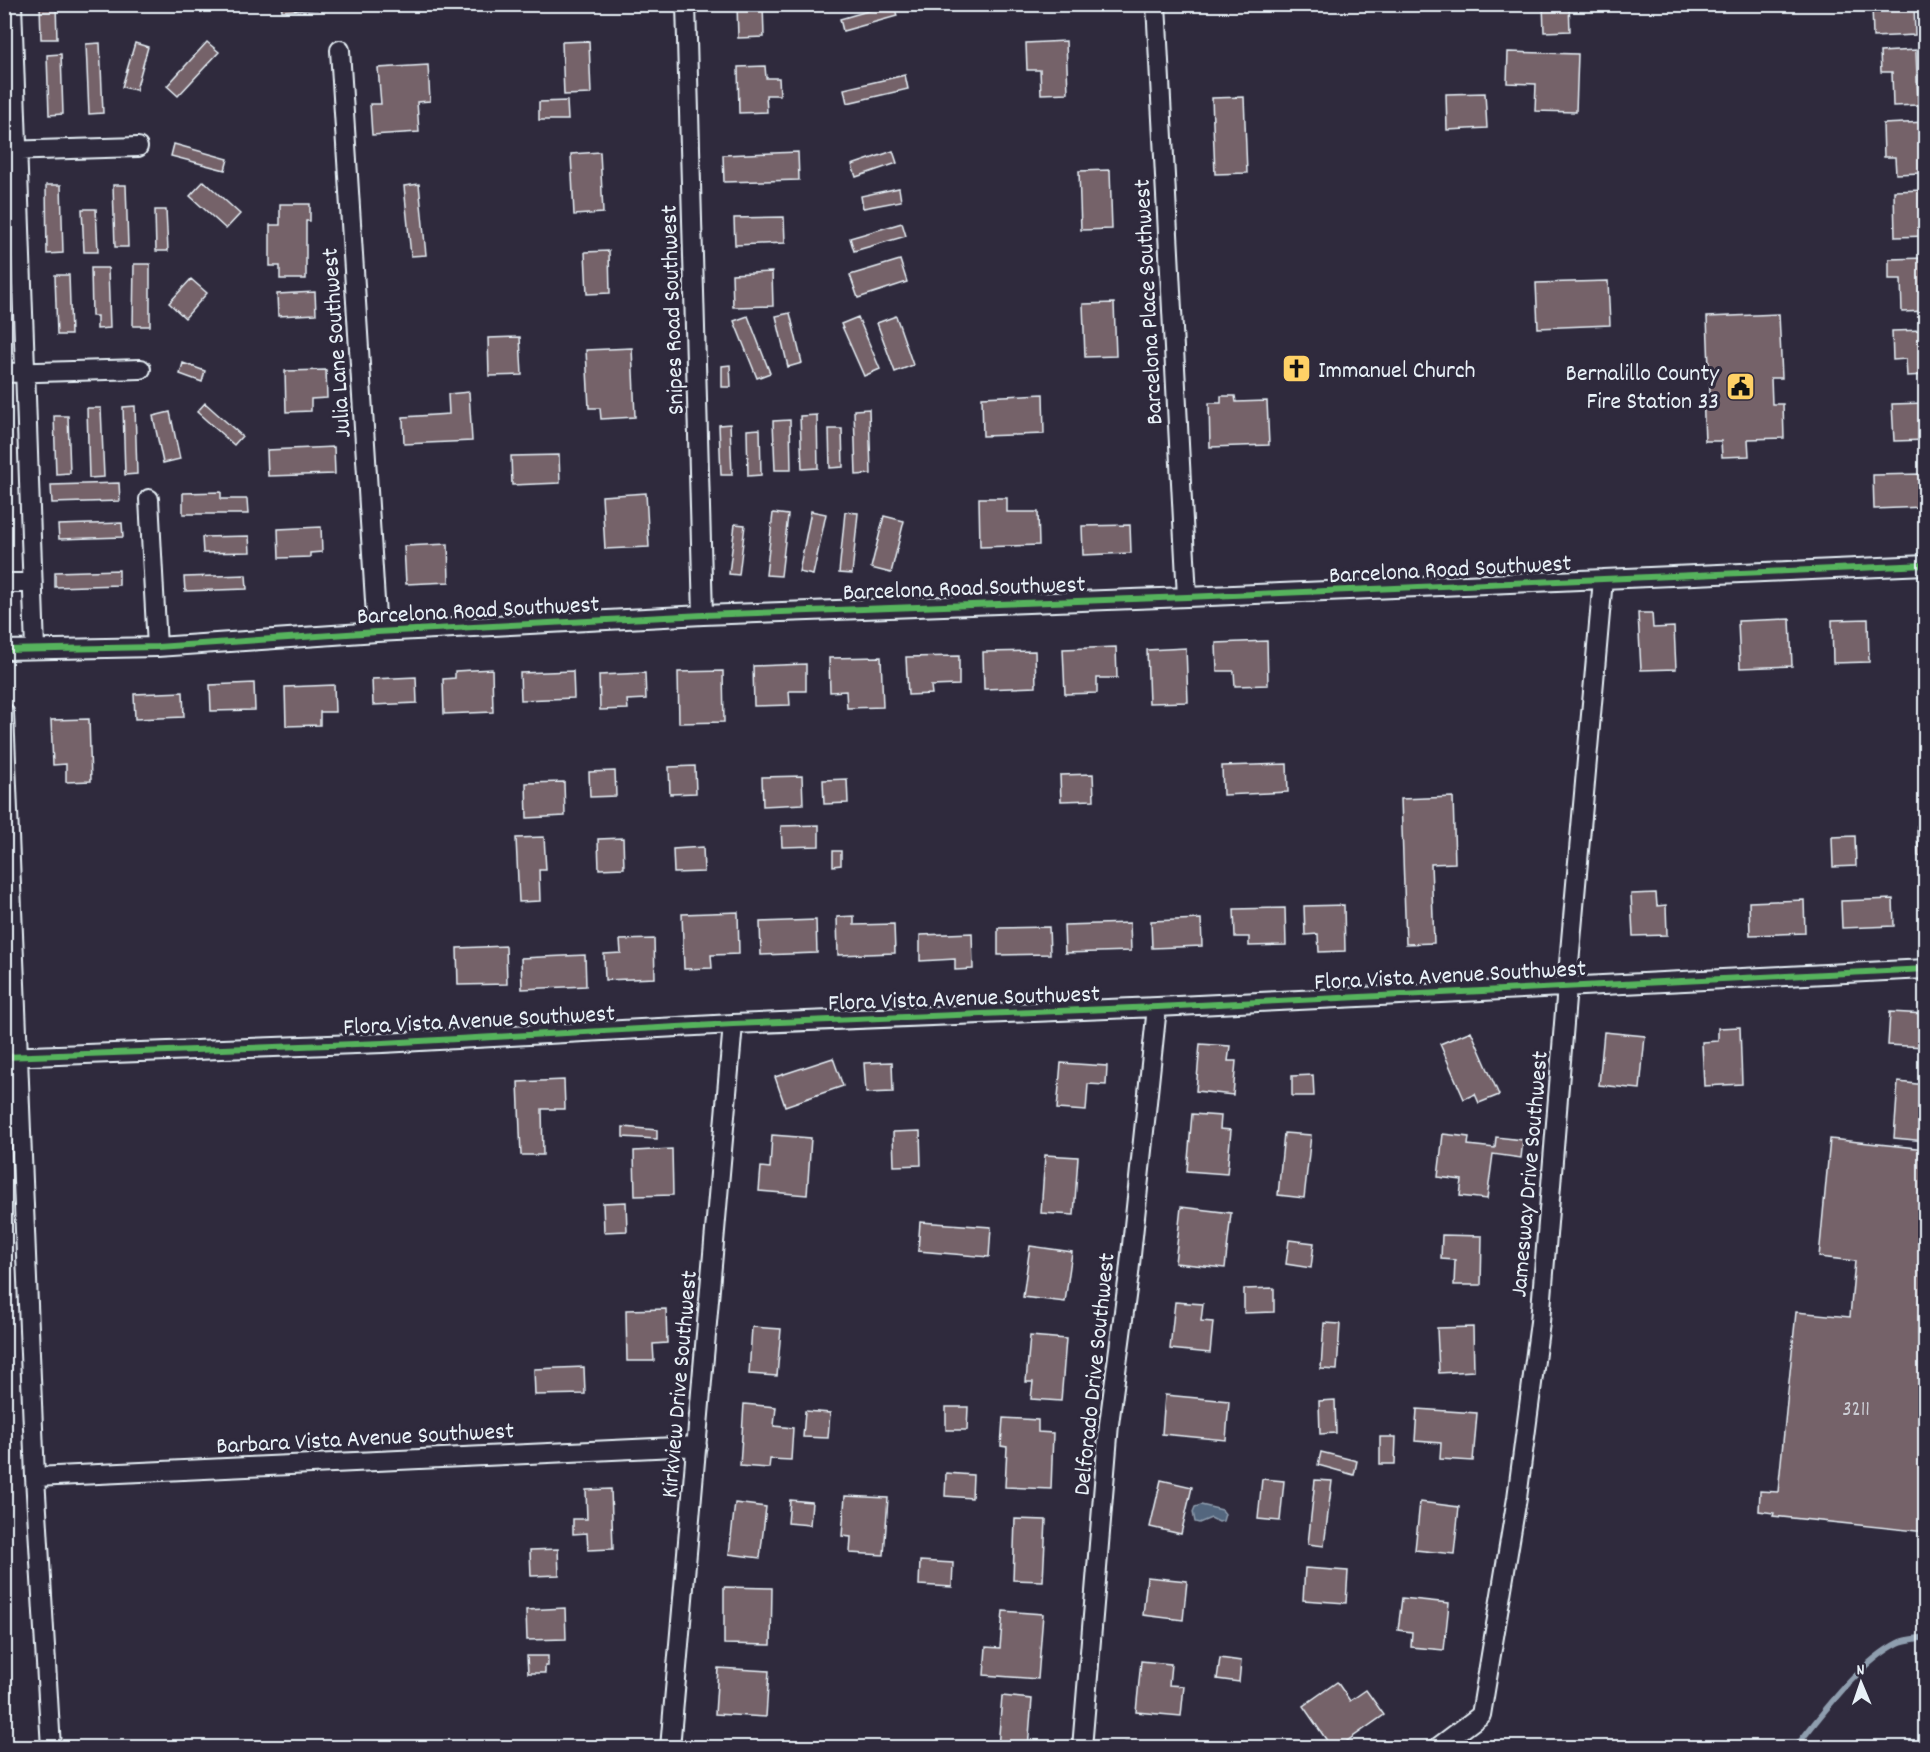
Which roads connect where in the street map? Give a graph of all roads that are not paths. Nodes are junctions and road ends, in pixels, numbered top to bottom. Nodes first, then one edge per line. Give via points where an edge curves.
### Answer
1 (12, 4) edge
2 (686, 4) edge
3 (1156, 4) edge
4 (340, 50) dead end
5 (138, 147) dead end
6 (11, 150) edge
7 (141, 369) dead end
8 (25, 372) junction
9 (4, 373) edge
10 (149, 499) dead end
11 (1926, 565) edge
12 (1603, 579) junction
13 (4, 582) edge
14 (32, 583) junction
15 (1187, 597) junction
16 (704, 615) junction
17 (377, 632) junction
18 (157, 647) junction
19 (35, 649) junction
20 (4, 650) edge
21 (4, 712) edge
22 (1926, 969) edge
23 (1567, 986) junction
24 (1157, 1007) junction
25 (733, 1024) junction
26 (12, 1056) edge
27 (696, 1446) junction
28 (35, 1477) junction
29 (51, 1748) edge
30 (670, 1748) edge
31 (1082, 1748) edge
32 (1437, 1748) edge

1 - 6 street
2 - 16 street, Snipes Road Southwest
3 - 15 street, Barcelona Place Southwest
4 - 17 street, Julia Lane Southwest
5 - 6 street
6 - 8 street
7 - 8 street
8 - 9 street
8 - 14 street
10 - 18 street
11 - 12 street, Barcelona Road Southwest
12 - 15 street, Barcelona Road Southwest
12 - 23 street, Jamesway Drive Southwest
13 - 14 street
14 - 19 street
15 - 16 street, Barcelona Road Southwest
16 - 17 street, Barcelona Road Southwest
17 - 18 street, Barcelona Road Southwest
18 - 19 street, Barcelona Road Southwest
19 - 20 street, Barcelona Road Southwest
21 - 26 street
22 - 23 street, Flora Vista Avenue Southwest
23 - 24 street, Flora Vista Avenue Southwest
23 - 32 street, Jamesway Drive Southwest via 1540,1322 1517,1498 1481,1715
24 - 25 street, Flora Vista Avenue Southwest
24 - 31 street, Delforado Drive Southwest via 1109,1424
25 - 26 street, Flora Vista Avenue Southwest via 383,1043
25 - 27 street, Kirkview Drive Southwest
26 - 28 street
27 - 28 street, Barbara Vista Avenue Southwest
27 - 30 street, Kirkview Drive Southwest
28 - 29 street

